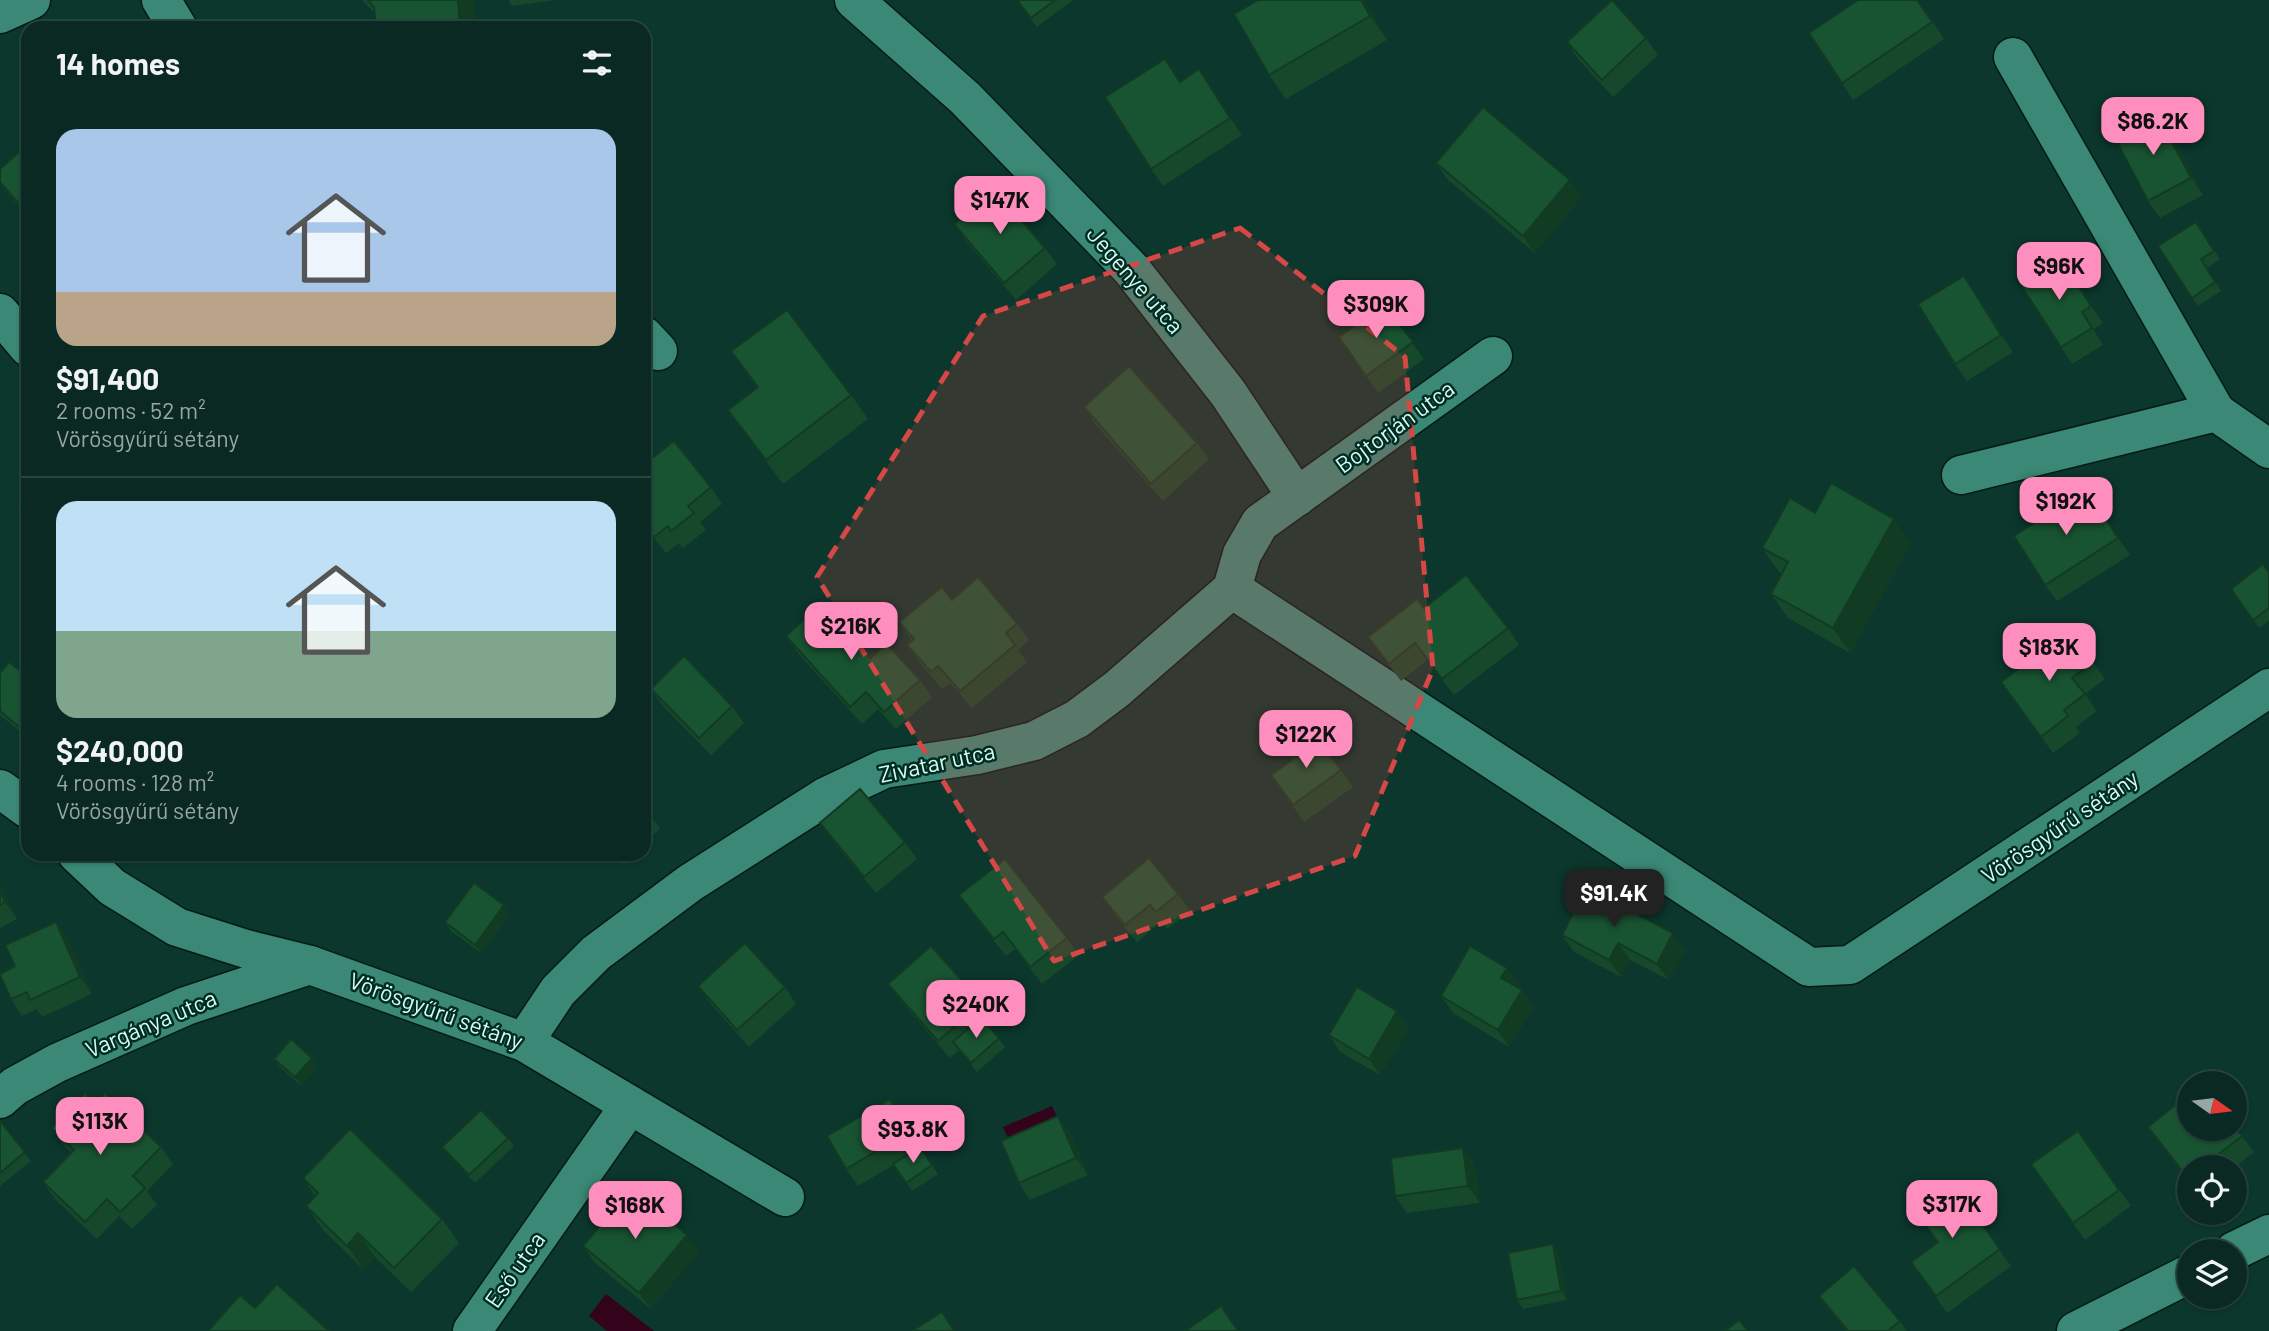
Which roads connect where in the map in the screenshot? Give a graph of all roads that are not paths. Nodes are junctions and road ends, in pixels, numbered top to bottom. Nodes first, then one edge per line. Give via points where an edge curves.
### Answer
1 (31, 0) edge
2 (161, 0) edge
3 (854, 0) edge
4 (0, 14) edge
5 (174, 21) edge
6 (2013, 57) dead end
7 (0, 313) edge
8 (21, 338) edge
9 (1493, 356) dead end
10 (2216, 412) junction
11 (2269, 449) edge
12 (1961, 475) dead end
13 (1297, 497) junction
14 (1232, 589) junction
15 (2269, 688) edge
16 (0, 789) edge
17 (21, 803) edge
18 (84, 861) edge
19 (310, 965) junction
20 (524, 1042) junction
21 (0, 1099) edge
22 (630, 1105) junction
23 (785, 1197) dead end
24 (2269, 1234) edge
25 (2247, 1245) edge
26 (2177, 1280) edge
27 (472, 1331) edge
28 (2076, 1331) edge

1 - 4 street
2 - 5 street
3 - 13 street, Jegenye utca via 965,98 1131,269 1228,393
6 - 10 street
7 - 8 street
9 - 13 street, Bojtorján utca
10 - 11 street
10 - 12 street
13 - 14 street via 1260,523 1242,554
14 - 15 street, Vörösgyűrű sétány via 1809,967 1850,965
14 - 20 street, Zivatar utca via 1077,719 1034,741 884,769 825,797 690,883 596,953 558,991
16 - 17 street
18 - 19 street, Vörösgyűrű sétány via 112,887 177,927
19 - 20 street, Vörösgyűrű sétány
19 - 21 street, Vargánya utca via 186,1006 57,1063
20 - 22 street, Vörösgyűrű sétány
22 - 23 street, Vörösgyűrű sétány
22 - 27 street, Eső utca
24 - 25 street
26 - 28 street

